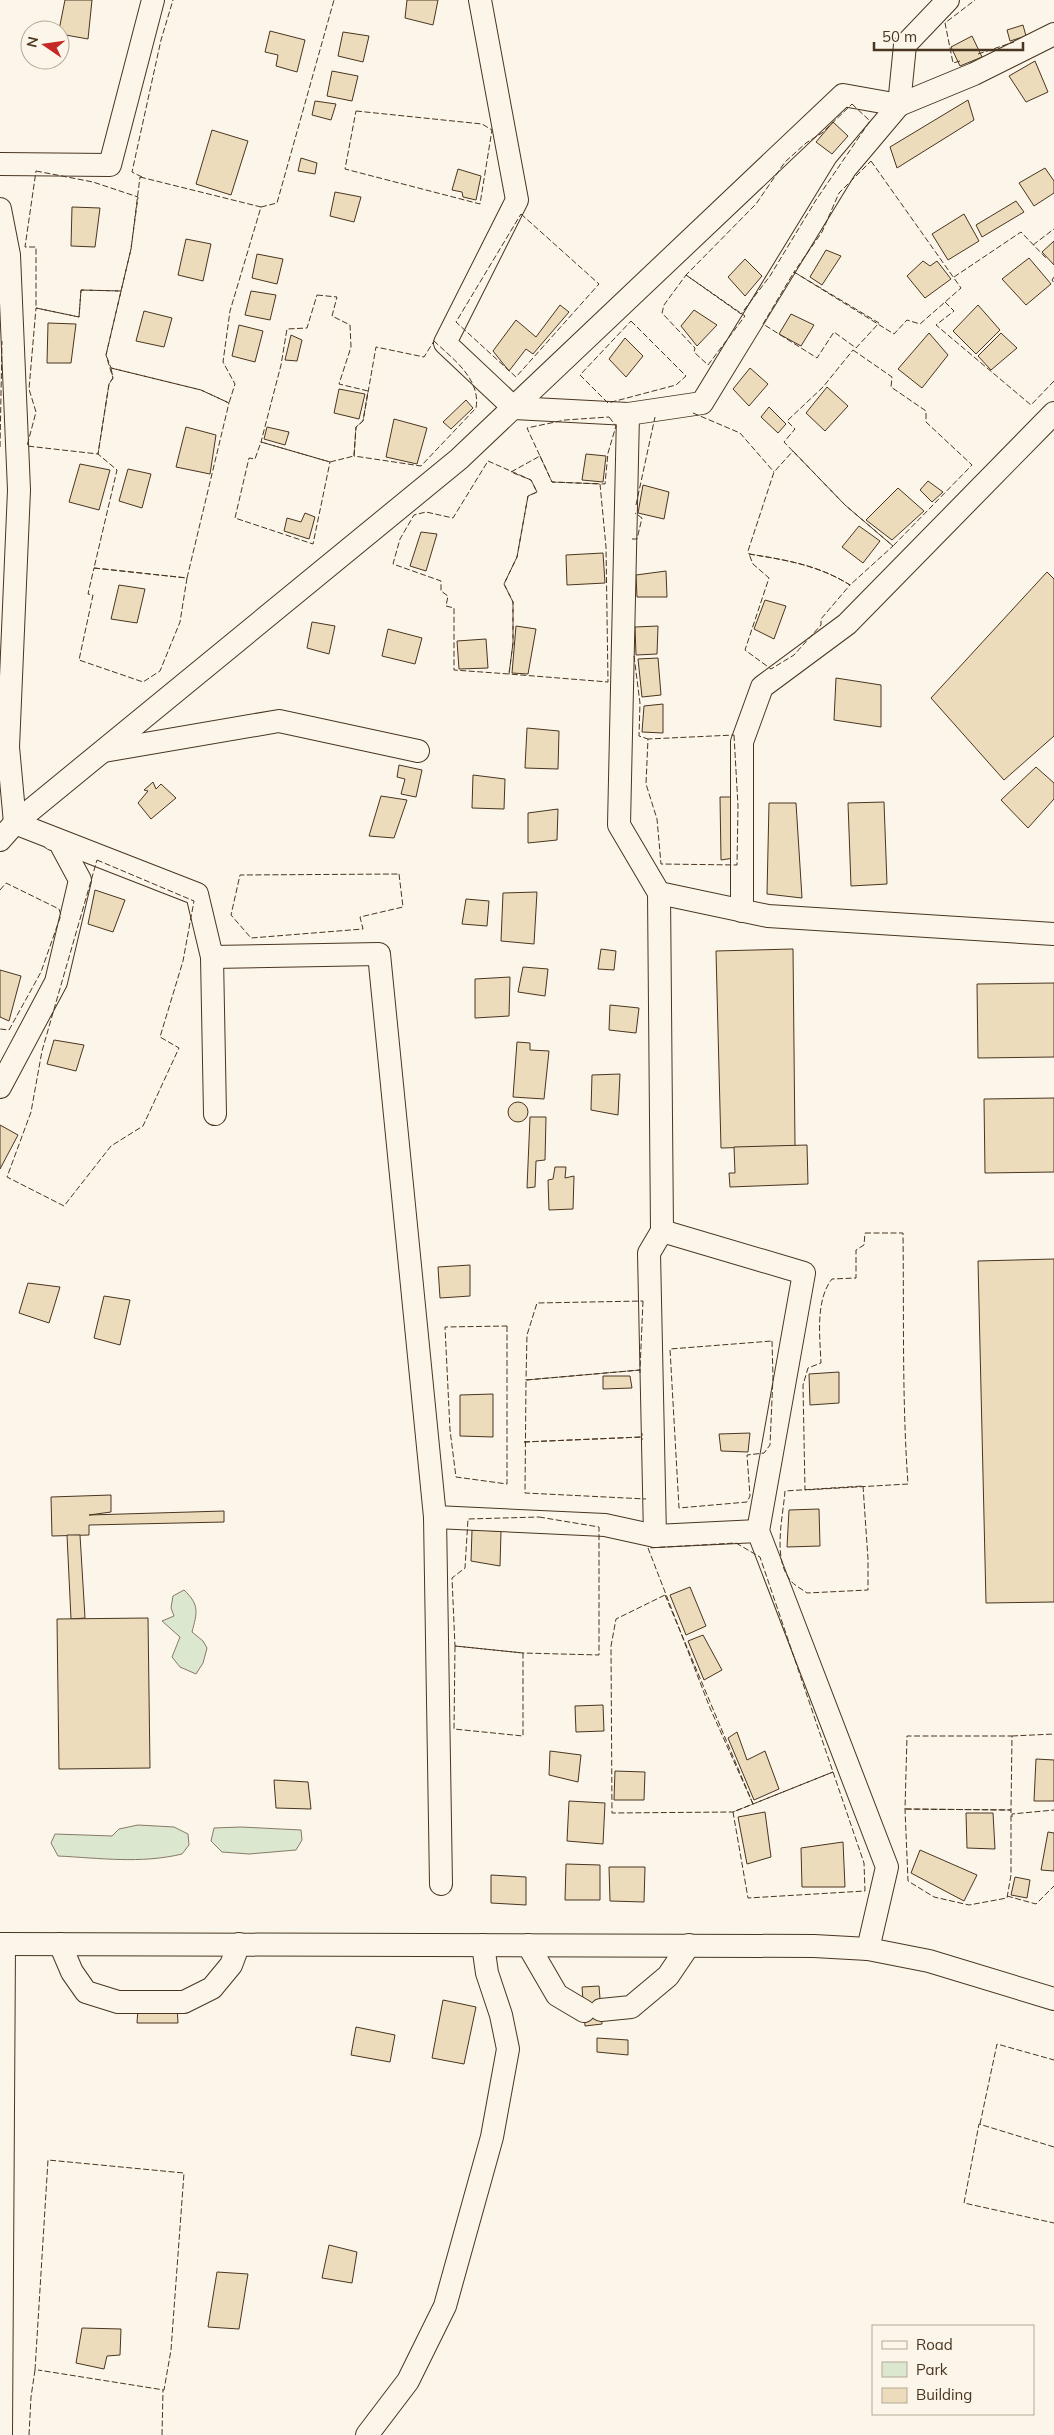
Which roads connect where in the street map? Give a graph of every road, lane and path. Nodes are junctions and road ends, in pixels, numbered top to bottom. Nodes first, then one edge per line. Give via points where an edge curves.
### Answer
1 (153, 0) edge
2 (480, 0) edge
3 (948, 0) edge
4 (1054, 34) edge
5 (899, 105) junction
6 (0, 164) edge
7 (0, 209) edge
8 (514, 408) junction
9 (1054, 413) edge
10 (628, 414) junction
11 (103, 751) junction
12 (418, 751) dead end
13 (15, 823) junction
14 (0, 840) edge
15 (659, 893) junction
16 (742, 911) junction
17 (1054, 934) edge
18 (212, 958) junction
19 (0, 1087) edge
20 (215, 1114) dead end
21 (662, 1231) junction
22 (435, 1517) junction
23 (758, 1532) junction
24 (655, 1536) junction
25 (441, 1884) dead end
26 (2, 1944) edge
27 (60, 1944) junction
28 (239, 1944) junction
29 (483, 1945) junction
30 (528, 1945) junction
31 (689, 1946) junction
32 (868, 1949) junction
33 (1054, 1999) edge
34 (1, 2435) edge
35 (367, 2435) edge

1 - 6 street via 110,165
2 - 8 street via 518,200 445,343
3 - 5 street via 905,45
4 - 5 street via 974,74
5 - 8 street via 843,96
5 - 10 street via 845,170 702,403
7 - 13 street via 9,255 19,490 8,747
8 - 10 street
8 - 11 street via 459,459
9 - 16 street via 847,624 762,687 742,742
10 - 15 street via 619,825
11 - 12 street via 279,721
11 - 13 street
13 - 14 street
13 - 18 street via 197,894
13 - 19 street via 59,841 80,880 56,982
15 - 16 street
15 - 21 street
16 - 17 street via 768,916
18 - 20 street
18 - 22 street via 379,954
21 - 23 street via 804,1273
21 - 24 street via 649,1253
22 - 24 street via 605,1525
22 - 25 street
23 - 24 street
23 - 32 street via 887,1868
26 - 27 street
26 - 34 street
27 - 28 street
27 - 28 street via 72,1972 86,1992 118,2002 184,2002 212,1988 232,1965
28 - 29 street
29 - 30 street
29 - 35 street via 487,1973 508,2049 492,2137 445,2306 408,2381
30 - 31 street
30 - 31 street via 557,1995 592,2011 630,2007 668,1976
31 - 32 street
32 - 33 street via 929,1961

